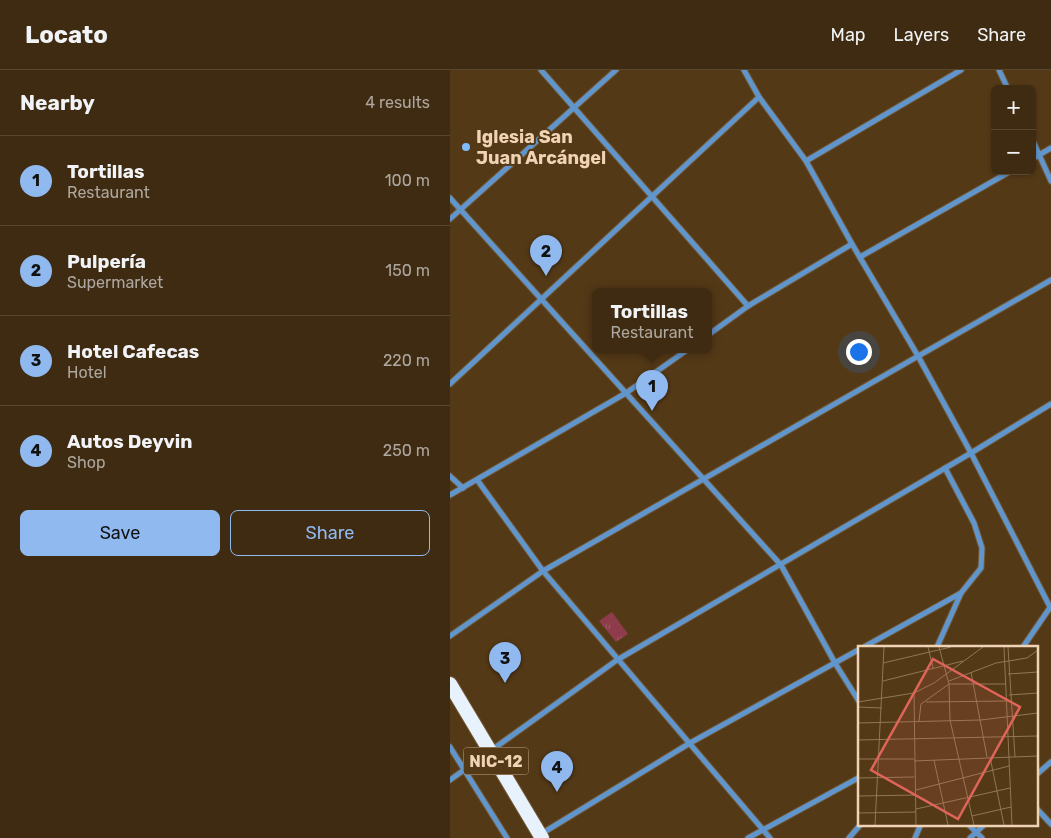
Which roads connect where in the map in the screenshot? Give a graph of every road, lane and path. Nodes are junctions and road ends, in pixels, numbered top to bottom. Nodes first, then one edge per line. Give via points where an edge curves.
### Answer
1 (541, 70) edge
2 (616, 70) edge
3 (744, 70) edge
4 (961, 70) edge
5 (999, 70) edge
6 (1006, 85) edge
7 (759, 97) junction
8 (574, 107) junction
9 (1036, 147) edge
10 (1051, 148) edge
11 (1040, 155) junction
12 (1036, 157) edge
13 (806, 161) junction
14 (1004, 175) edge
15 (1051, 181) edge
16 (651, 197) junction
17 (450, 198) edge
18 (461, 209) junction
19 (450, 219) edge
20 (852, 244) junction
21 (860, 257) junction
22 (1051, 280) edge
23 (542, 300) junction
24 (748, 306) junction
25 (712, 332) edge
26 (683, 353) edge
27 (918, 356) junction
28 (450, 384) edge
29 (626, 393) junction
30 (1051, 404) edge
31 (971, 453) junction
32 (944, 468) junction
33 (450, 476) edge
34 (704, 480) junction
35 (478, 481) junction
36 (463, 488) junction
37 (450, 495) edge
38 (781, 565) junction
39 (543, 571) junction
40 (961, 593) junction
41 (1050, 606) edge
42 (450, 636) edge
43 (866, 646) edge
44 (937, 646) edge
45 (1023, 646) edge
46 (858, 650) edge
47 (617, 660) junction
48 (835, 663) junction
49 (450, 684) edge
50 (858, 699) edge
51 (690, 743) junction
52 (450, 747) edge
53 (491, 752) junction
54 (1051, 762) edge
55 (464, 770) junction
56 (1038, 773) edge
57 (858, 778) edge
58 (450, 780) edge
59 (1038, 810) edge
60 (1051, 824) edge
61 (859, 826) edge
62 (920, 826) edge
63 (970, 826) edge
64 (983, 826) edge
65 (763, 830) junction
66 (977, 832) junction
67 (541, 836) edge
68 (507, 838) edge
69 (748, 838) edge
70 (770, 838) edge
71 (849, 838) edge
72 (915, 838) edge
73 (970, 838) edge
74 (982, 838) edge

1 - 8 street
2 - 8 street
3 - 7 street
4 - 13 street
5 - 6 street
7 - 13 street
7 - 16 street
8 - 16 street
8 - 18 street
9 - 11 street
10 - 11 street
11 - 12 street
11 - 15 street
13 - 20 street
14 - 21 street
16 - 23 street
16 - 24 street
17 - 18 street
18 - 19 street
18 - 23 street
20 - 21 street
20 - 24 street
21 - 27 street
22 - 27 street
23 - 28 street
23 - 29 street
24 - 25 street
26 - 29 street
27 - 31 street
27 - 34 street
29 - 34 street
29 - 35 street
30 - 31 street
31 - 32 street
31 - 41 street
32 - 38 street
32 - 40 street via 974,523 982,548 981,568
33 - 36 street
34 - 38 street
34 - 39 street
35 - 36 street
35 - 39 street
36 - 37 street
38 - 47 street
38 - 48 street
39 - 42 street
39 - 47 street
40 - 43 street
40 - 44 street
41 - 45 street
46 - 48 street
47 - 51 street
47 - 53 street
48 - 50 street
48 - 51 street
49 - 53 highway, NIC-12
51 - 65 street
51 - 67 street
52 - 55 street
53 - 55 street
53 - 67 highway, NIC-12
54 - 56 street
55 - 58 street
55 - 68 street
57 - 65 street
59 - 60 street
61 - 71 street
62 - 72 street
63 - 66 street
64 - 66 street
65 - 69 street
65 - 70 street
66 - 73 street
66 - 74 street

